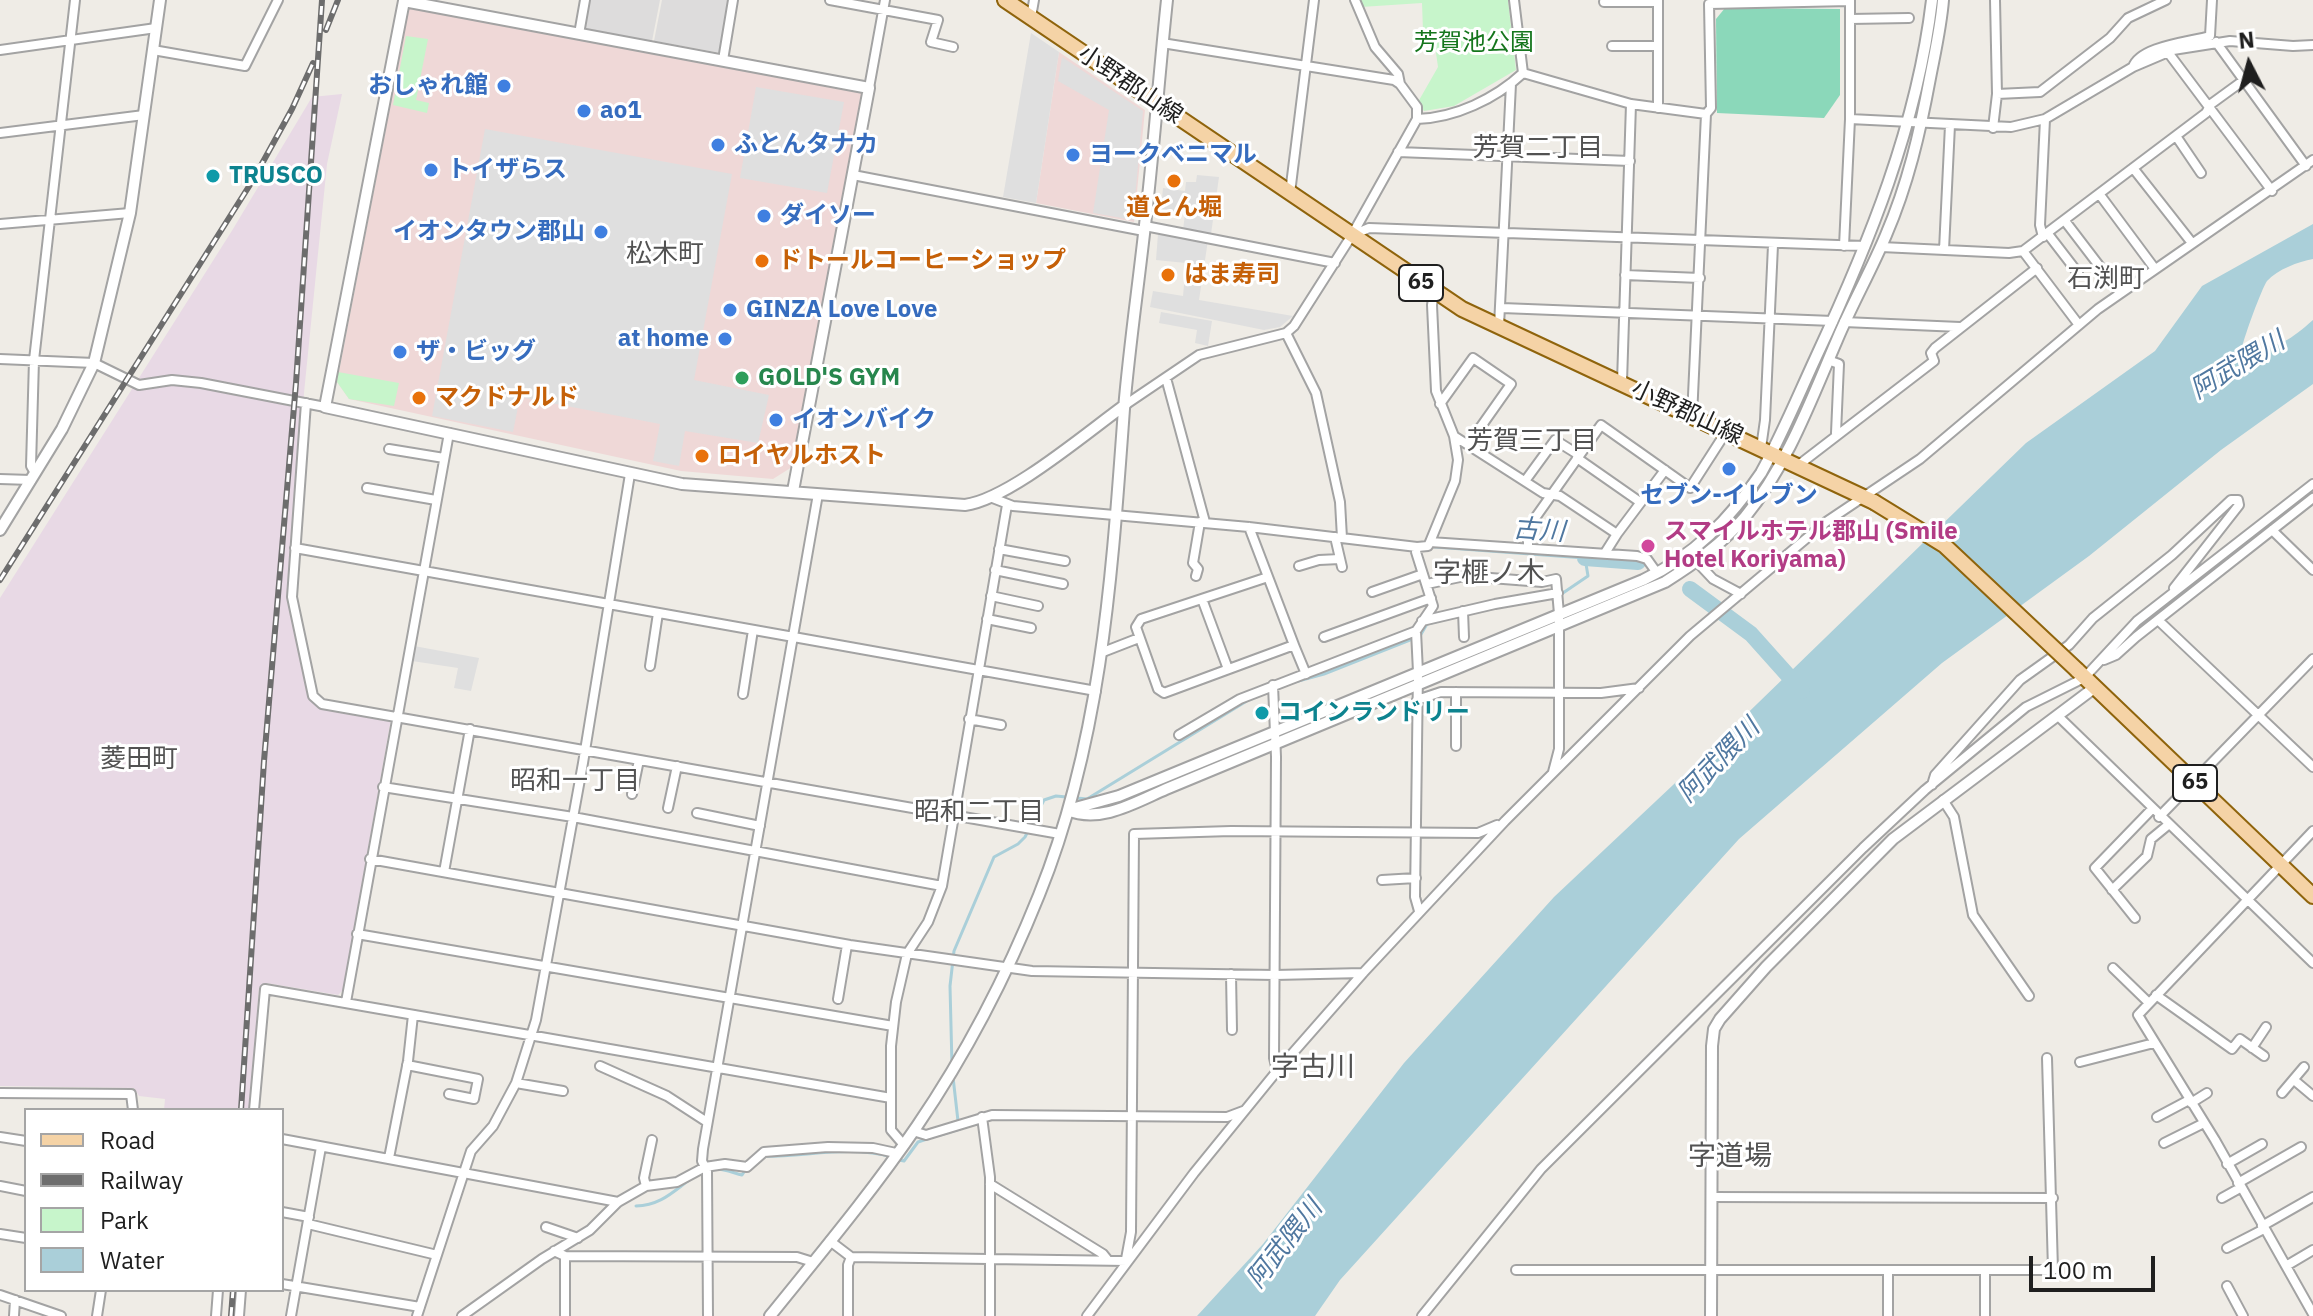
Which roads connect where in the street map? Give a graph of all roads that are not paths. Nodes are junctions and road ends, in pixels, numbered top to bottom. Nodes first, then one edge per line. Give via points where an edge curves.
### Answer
1 (75, 0) edge
2 (160, 0) edge
3 (278, 0) edge
4 (585, 0) edge
5 (733, 0) edge
6 (830, 0) edge
7 (1005, 0) edge
8 (1034, 0) edge
9 (1167, 0) edge
10 (1314, 0) edge
11 (1355, 0) edge
12 (1514, 0) edge
13 (1850, 0) edge
14 (1932, 0) edge
15 (1943, 0) edge
16 (1995, 0) edge
17 (2139, 0) edge
18 (2166, 0) edge
19 (2212, 0) edge
20 (1658, 1) edge
21 (1756, 1) edge
22 (1604, 2) dead end
23 (438, 4) edge
24 (885, 5) edge
25 (2139, 13) junction
26 (1031, 17) junction
27 (1909, 18) dead end
28 (1850, 19) junction
29 (156, 28) junction
30 (579, 34) junction
31 (71, 39) junction
32 (2216, 42) junction
33 (1162, 43) junction
34 (2313, 45) edge
35 (1612, 46) dead end
36 (1658, 46) junction
37 (953, 47) dead end
38 (0, 50) edge
39 (153, 50) junction
40 (2165, 50) junction
41 (723, 60) junction
42 (1307, 65) junction
43 (1523, 73) junction
44 (2244, 80) junction
45 (1400, 84) junction
46 (1511, 84) junction
47 (869, 88) junction
48 (1997, 94) junction
49 (1631, 104) junction
50 (1157, 105) junction
51 (2209, 107) junction
52 (1658, 108) junction
53 (1706, 114) junction
54 (144, 115) junction
55 (1417, 119) junction
56 (1850, 119) junction
57 (2045, 119) junction
58 (1907, 123) junction
59 (62, 124) junction
60 (1921, 124) junction
61 (1950, 125) junction
62 (1993, 128) junction
63 (0, 133) edge
64 (2176, 136) junction
65 (1398, 152) junction
66 (1508, 156) junction
67 (1630, 161) junction
68 (2310, 163) edge
69 (2133, 168) junction
70 (2201, 173) dead end
71 (853, 175) junction
72 (2272, 191) junction
73 (1290, 194) junction
74 (2100, 195) junction
75 (130, 213) junction
76 (51, 220) junction
77 (2065, 221) junction
78 (0, 224) edge
79 (1144, 228) junction
80 (1505, 233) junction
81 (1352, 235) junction
82 (2046, 235) junction
83 (1627, 239) junction
84 (1701, 241) junction
85 (2192, 243) junction
86 (1773, 245) junction
87 (1844, 246) junction
88 (1865, 246) junction
89 (1881, 247) junction
90 (1944, 250) junction
91 (2023, 251) junction
92 (1335, 263) junction
93 (2037, 268) junction
94 (2155, 269) junction
95 (2078, 273) dead end
96 (1625, 275) junction
97 (1700, 278) junction
98 (1434, 292) junction
99 (2120, 293) junction
100 (1502, 308) junction
101 (1623, 313) junction
102 (1698, 315) junction
103 (1769, 318) junction
104 (1838, 322) junction
105 (2079, 325) junction
106 (1499, 326) junction
107 (1960, 327) junction
108 (1286, 333) junction
109 (0, 359) edge
110 (34, 360) junction
111 (1828, 360) junction
112 (94, 363) junction
113 (1166, 378) junction
114 (1622, 382) junction
115 (306, 403) junction
116 (1440, 404) junction
117 (1125, 405) junction
118 (325, 407) junction
119 (1692, 417) junction
120 (1726, 432) junction
121 (449, 433) junction
122 (1836, 433) junction
123 (1454, 436) junction
124 (1468, 445) junction
125 (389, 449) dead end
126 (1771, 454) junction
127 (1578, 457) junction
128 (444, 458) junction
129 (1796, 467) junction
130 (1665, 470) junction
131 (630, 474) junction
132 (33, 477) junction
133 (0, 479) edge
134 (1525, 481) junction
135 (2313, 484) edge
136 (367, 488) dead end
137 (793, 491) junction
138 (818, 494) junction
139 (1552, 494) junction
140 (990, 497) junction
141 (2313, 498) edge
142 (1868, 499) junction
143 (436, 500) junction
144 (1640, 502) junction
145 (1007, 505) junction
146 (1118, 514) junction
147 (1202, 522) junction
148 (1249, 527) junction
149 (0, 530) edge
150 (2272, 530) junction
151 (1617, 534) junction
152 (1338, 537) junction
153 (1430, 542) junction
154 (1417, 547) junction
155 (295, 548) junction
156 (1528, 548) junction
157 (999, 549) junction
158 (1605, 553) junction
159 (1065, 561) dead end
160 (1697, 562) junction
161 (1299, 566) dead end
162 (995, 570) junction
163 (2313, 570) edge
164 (423, 572) junction
165 (1657, 573) junction
166 (1423, 574) junction
167 (1196, 576) dead end
168 (1268, 577) junction
169 (1063, 584) dead end
170 (1427, 584) junction
171 (1372, 592) dead end
172 (1558, 593) junction
173 (1741, 594) junction
174 (991, 596) junction
175 (1431, 598) junction
176 (2166, 598) junction
177 (1202, 599) junction
178 (608, 604) junction
179 (1038, 606) dead end
180 (1463, 611) junction
181 (658, 613) junction
182 (1559, 614) junction
183 (987, 619) junction
184 (2158, 620) junction
185 (1422, 621) junction
186 (1559, 626) junction
187 (1031, 628) dead end
188 (753, 630) junction
189 (1416, 631) junction
190 (793, 637) junction
191 (1324, 637) dead end
192 (1464, 637) dead end
193 (1139, 638) junction
194 (1294, 645) junction
195 (1103, 652) junction
196 (2313, 659) edge
197 (2099, 661) junction
198 (650, 666) dead end
199 (1228, 669) junction
200 (978, 671) junction
201 (1418, 672) junction
202 (1306, 674) junction
203 (2085, 679) junction
204 (1418, 684) junction
205 (1273, 685) junction
206 (1639, 688) junction
207 (1096, 691) junction
208 (1559, 691) junction
209 (1456, 692) junction
210 (743, 694) dead end
211 (1417, 700) junction
212 (2258, 715) junction
213 (397, 716) junction
214 (2058, 716) junction
215 (969, 719) junction
216 (1001, 725) dead end
217 (470, 729) junction
218 (1275, 731) junction
219 (1179, 735) dead end
220 (1275, 743) junction
221 (1456, 746) dead end
222 (584, 750) junction
223 (639, 760) junction
224 (677, 766) junction
225 (2313, 767) edge
226 (1553, 773) junction
227 (2193, 781) junction
228 (766, 783) junction
229 (1932, 785) junction
230 (383, 787) junction
231 (632, 794) dead end
232 (456, 799) junction
233 (1943, 800) junction
234 (668, 808) dead end
235 (2152, 809) junction
236 (1068, 810) junction
237 (697, 813) dead end
238 (953, 816) junction
239 (573, 817) junction
240 (2159, 817) junction
241 (1505, 821) junction
242 (2168, 825) junction
243 (760, 826) junction
244 (1275, 831) junction
245 (2313, 831) edge
246 (1417, 833) junction
247 (1060, 834) junction
248 (756, 853) junction
249 (370, 859) junction
250 (2281, 867) junction
251 (444, 872) junction
252 (1416, 878) junction
253 (1382, 880) dead end
254 (942, 886) junction
255 (2112, 890) junction
256 (558, 892) junction
257 (2313, 896) edge
258 (2246, 901) junction
259 (1419, 911) junction
260 (2135, 918) dead end
261 (741, 926) junction
262 (357, 934) junction
263 (847, 945) junction
264 (907, 954) junction
265 (2313, 963) edge
266 (546, 965) junction
267 (1007, 968) junction
268 (2113, 968) dead end
269 (1363, 973) junction
270 (1132, 974) junction
271 (1231, 974) junction
272 (1275, 975) junction
273 (2156, 995) junction
274 (2029, 996) dead end
275 (731, 997) junction
276 (838, 999) dead end
277 (346, 1002) junction
278 (2149, 1003) junction
279 (413, 1015) junction
280 (893, 1026) junction
281 (2266, 1027) dead end
282 (1232, 1030) dead end
283 (531, 1036) junction
284 (2154, 1043) junction
285 (2252, 1048) junction
286 (2264, 1056) dead end
287 (2047, 1058) dead end
288 (2080, 1062) dead end
289 (407, 1065) junction
290 (600, 1066) dead end
291 (718, 1067) junction
292 (2304, 1067) dead end
293 (1277, 1071) junction
294 (2294, 1080) junction
295 (516, 1083) junction
296 (563, 1091) dead end
297 (0, 1093) edge
298 (2207, 1093) dead end
299 (2282, 1093) dead end
300 (449, 1094) dead end
301 (2313, 1096) edge
302 (891, 1098) junction
303 (2190, 1101) junction
304 (133, 1108) edge
305 (254, 1108) edge
306 (1244, 1111) junction
307 (1131, 1115) junction
308 (982, 1117) junction
309 (2157, 1117) dead end
310 (707, 1122) junction
311 (2204, 1123) junction
312 (913, 1131) junction
313 (0, 1137) edge
314 (284, 1139) edge
315 (652, 1140) dead end
316 (24, 1141) edge
317 (2164, 1143) dead end
318 (2262, 1144) dead end
319 (321, 1147) junction
320 (2301, 1147) dead end
321 (900, 1148) junction
322 (389, 1158) junction
323 (2227, 1164) junction
324 (705, 1167) junction
325 (463, 1172) junction
326 (990, 1184) junction
327 (2239, 1185) junction
328 (0, 1186) edge
329 (646, 1186) junction
330 (24, 1191) edge
331 (1711, 1197) junction
332 (2313, 1197) edge
333 (2053, 1198) junction
334 (2222, 1198) dead end
335 (618, 1202) junction
336 (284, 1213) edge
337 (309, 1220) junction
338 (546, 1227) dead end
339 (2263, 1227) junction
340 (0, 1234) edge
341 (24, 1238) edge
342 (578, 1238) junction
343 (830, 1241) junction
344 (2227, 1248) dead end
345 (2313, 1250) edge
346 (554, 1251) junction
347 (437, 1255) junction
348 (565, 1256) junction
349 (709, 1257) junction
350 (851, 1257) junction
351 (990, 1258) junction
352 (1107, 1259) junction
353 (1126, 1261) junction
354 (813, 1262) junction
355 (2286, 1266) junction
356 (1516, 1270) dead end
357 (1711, 1270) junction
358 (1888, 1270) junction
359 (1985, 1270) junction
360 (284, 1284) edge
361 (296, 1286) junction
362 (2227, 1286) dead end
363 (101, 1292) edge
364 (218, 1292) edge
365 (241, 1292) edge
366 (0, 1295) edge
367 (15, 1300) junction
368 (2311, 1308) edge
369 (418, 1312) edge
370 (14, 1316) edge
371 (61, 1316) edge
372 (97, 1316) edge
373 (216, 1316) edge
374 (239, 1316) edge
375 (291, 1316) edge
376 (462, 1316) edge
377 (565, 1316) edge
378 (708, 1316) edge
379 (770, 1316) edge
380 (848, 1316) edge
381 (990, 1316) edge
382 (1087, 1316) edge
383 (1422, 1316) edge
384 (1711, 1316) edge
385 (1888, 1316) edge
386 (1985, 1316) edge
387 (2243, 1316) edge

1 - 31 street
2 - 29 street
3 - 39 street via 245,66
4 - 30 street
5 - 41 street
6 - 24 street
7 - 26 main road, 小野郡山線 / 65
8 - 26 street
9 - 33 street
10 - 42 street
11 - 45 street via 1370,39
12 - 43 street
13 - 21 street
13 - 28 street
14 - 58 street via 1926,50
15 - 60 street
16 - 48 street
17 - 25 street
18 - 25 street
19 - 40 street via 2210,36
20 - 22 street
20 - 36 street
21 - 53 street via 1709,4 1711,108
23 - 30 street
23 - 118 street via 404,1
24 - 37 street via 938,20 931,42
24 - 47 street
25 - 48 street via 2040,92
26 - 50 main road, 小野郡山線 / 65
27 - 28 street
28 - 56 street
29 - 31 street
29 - 39 street
30 - 41 street
31 - 38 street
31 - 59 street
32 - 34 street
32 - 40 street
32 - 44 street
33 - 42 street
33 - 50 street
35 - 36 street
36 - 52 street
39 - 54 street
40 - 51 street
40 - 57 street via 2140,57 2133,67
41 - 47 street
42 - 45 street
42 - 73 street
43 - 46 street
43 - 49 street
44 - 51 street
44 - 68 street
45 - 55 street via 1417,107
46 - 55 street via 1457,113
46 - 66 street
47 - 71 street
48 - 62 street
49 - 52 street
49 - 67 street
50 - 73 main road, 小野郡山線 / 65
50 - 79 street
51 - 64 street
51 - 72 street
52 - 53 street
53 - 84 street
54 - 59 street
54 - 75 street
55 - 65 street
56 - 58 street
56 - 87 street
57 - 62 street
57 - 82 street via 2040,225
58 - 60 street
58 - 88 street
59 - 63 street
59 - 76 street
60 - 61 street
60 - 89 street via 1904,191
61 - 62 street
61 - 90 street
64 - 69 street
64 - 70 street
65 - 66 street
65 - 81 street
66 - 67 street
66 - 80 street
67 - 83 street
68 - 72 street
69 - 74 street
69 - 85 street
71 - 79 street
71 - 137 street
72 - 85 street
73 - 81 main road, 小野郡山線 / 65
74 - 77 street
74 - 94 street
75 - 76 street
75 - 112 street
76 - 78 street
76 - 110 street
77 - 82 street
77 - 99 street
79 - 92 street
79 - 117 street
80 - 81 street via 1369,228
80 - 83 street
80 - 100 street
81 - 92 street
81 - 98 main road, 小野郡山線 / 65
82 - 91 street
82 - 95 street
83 - 84 street
83 - 96 street
84 - 86 street
84 - 97 street
85 - 94 street
86 - 87 street
86 - 103 street
87 - 88 street
88 - 104 street
89 - 90 street
89 - 104 street
90 - 91 street
91 - 93 street
92 - 108 street
93 - 105 street
93 - 107 street
94 - 99 street
96 - 97 street
96 - 101 street
97 - 102 street
98 - 106 main road, 小野郡山線 / 65
98 - 116 street
99 - 105 street
100 - 101 street
100 - 106 street
101 - 102 street
101 - 114 street
102 - 103 street
102 - 119 street
103 - 104 street
103 - 126 street via 1765,420
104 - 107 street
104 - 111 street
104 - 126 street
105 - 142 street
106 - 114 main road, 小野郡山線 / 65
107 - 122 street via 1931,353 1934,361
108 - 113 street via 1199,355
108 - 152 street via 1316,393 1340,502
109 - 110 street
110 - 112 street
110 - 132 street
111 - 122 street via 1839,364
111 - 126 street
112 - 115 street via 139,385 201,383
112 - 132 street
113 - 117 street
113 - 147 street
114 - 119 main road, 小野郡山線 / 65
115 - 118 street
115 - 155 street
116 - 123 street
116 - 124 street via 1473,358 1511,384
117 - 140 street
117 - 146 street
118 - 121 street
119 - 120 main road, 小野郡山線 / 65
120 - 126 main road, 小野郡山線 / 65
120 - 130 street via 1690,488
121 - 128 street
121 - 131 street
122 - 129 street
123 - 124 street
123 - 153 street via 1455,481
124 - 134 street
125 - 128 street
126 - 129 main road, 小野郡山線 / 65
126 - 160 street via 1758,500
126 - 165 street via 1742,502 1715,532
127 - 130 street via 1601,425
127 - 134 street via 1555,440
127 - 139 street
127 - 144 street
128 - 143 street
129 - 142 main road, 小野郡山線 / 65
130 - 144 street
131 - 137 street via 682,484
131 - 178 street
132 - 133 street
132 - 149 street
134 - 139 street
135 - 176 street
136 - 143 street
137 - 138 street
138 - 140 street via 965,505
138 - 190 street
139 - 151 street
139 - 156 street via 1528,528
140 - 145 street
141 - 150 street
142 - 173 street via 1826,522
142 - 203 main road, 小野郡山線 / 65, bridge via 1944,545
143 - 164 street
144 - 151 street
145 - 146 street
145 - 157 street
146 - 147 street
146 - 195 street
147 - 148 street
147 - 167 street via 1193,563
148 - 152 street
148 - 168 street
150 - 163 street
150 - 184 street
151 - 158 street
152 - 154 street
152 - 161 street via 1341,563 1319,560
153 - 154 street
153 - 156 street
154 - 166 street
155 - 164 street
155 - 213 street via 292,597 313,696 322,704
156 - 158 street
157 - 159 street
157 - 162 street
158 - 165 street via 1644,557
160 - 173 street via 1713,579
160 - 186 street via 1665,582
162 - 169 street
162 - 174 street
164 - 178 street
164 - 213 street
165 - 182 street
166 - 170 street
166 - 171 street
168 - 177 street
168 - 194 street
170 - 172 street via 1465,576 1556,579
170 - 175 street
172 - 180 street
172 - 182 street
173 - 206 street
174 - 179 street
174 - 183 street
175 - 185 street via 1433,606
175 - 191 street
176 - 197 street
176 - 229 street via 2238,500 2231,500 2093,618 2069,645 2020,680 1935,775
177 - 193 street via 1141,619 1136,627
177 - 199 street
178 - 181 street
178 - 222 street
180 - 185 street
180 - 192 street
181 - 188 street
181 - 198 street
182 - 186 street
182 - 201 street
183 - 187 street
183 - 200 street
184 - 197 street via 2116,655
184 - 212 street
185 - 189 street
186 - 204 street
186 - 208 street
188 - 190 street
188 - 210 street
189 - 201 street
189 - 202 street
190 - 200 street
190 - 228 street
193 - 195 street
193 - 199 street via 1164,693
194 - 199 street
194 - 202 street
195 - 207 street
196 - 212 street
197 - 203 street
200 - 207 street
200 - 215 street
201 - 204 street
201 - 218 street
202 - 205 street
203 - 214 street
203 - 227 main road, 小野郡山線 / 65
203 - 229 street via 2026,707
204 - 211 street
204 - 220 street
205 - 218 street
205 - 219 street
206 - 208 street
206 - 226 street
207 - 236 street
208 - 209 street
208 - 226 street via 1559,749
209 - 211 street
209 - 221 street
211 - 246 street
212 - 225 street
212 - 227 street
213 - 217 street
213 - 230 street
214 - 233 street
214 - 235 street
215 - 216 street
215 - 238 street
217 - 222 street
217 - 232 street
218 - 220 street
218 - 236 street via 1119,796
220 - 236 street via 1095,816
220 - 244 street
222 - 223 street
222 - 239 street
223 - 224 street
223 - 231 street
224 - 228 street
224 - 234 street
226 - 241 street
227 - 240 street
227 - 250 main road, 小野郡山線 / 65
228 - 238 street
228 - 243 street
229 - 383 street via 1541,1169
230 - 232 street
230 - 249 street
232 - 239 street
232 - 251 street
233 - 274 street via 1954,817 1973,915
233 - 331 street via 1893,839 1766,967 1714,1029
235 - 240 street
235 - 255 street via 2095,868
236 - 247 street
237 - 243 street
238 - 247 street
238 - 254 street
239 - 248 street
239 - 256 street
240 - 242 street
241 - 246 street via 1478,833
241 - 259 street
242 - 255 street via 2151,839 2147,856
242 - 258 street
243 - 248 street
244 - 246 street
244 - 270 street via 1134,834
244 - 272 street
245 - 250 street
246 - 252 street
247 - 267 street
248 - 254 street
248 - 261 street
249 - 251 street
249 - 262 street
250 - 257 main road, 小野郡山線 / 65
250 - 258 street
251 - 256 street
252 - 253 street
252 - 259 street
254 - 264 street via 928,922
255 - 260 street
256 - 261 street
256 - 266 street
258 - 265 street
258 - 273 street
259 - 269 street
261 - 263 street
261 - 275 street
262 - 266 street
262 - 277 street
263 - 264 street
263 - 276 street
264 - 267 street
264 - 280 street
266 - 275 street
266 - 283 street
267 - 270 street
267 - 312 street
268 - 278 street
269 - 272 street
269 - 293 street
270 - 271 street
270 - 307 street
271 - 272 street
271 - 282 street
272 - 293 street
273 - 278 street
273 - 285 street via 2232,1049 2240,1039
275 - 280 street
275 - 291 street
277 - 279 street
277 - 305 street via 265,989
278 - 284 street via 2138,1015
279 - 283 street
279 - 289 street
280 - 302 street
281 - 285 street
283 - 291 street
283 - 295 street
284 - 288 street
284 - 303 street
285 - 286 street
287 - 333 street
289 - 300 street via 478,1079 474,1099
289 - 322 street
290 - 310 street via 658,1091
291 - 302 street
291 - 310 street
292 - 294 street
293 - 306 street
294 - 299 street
294 - 301 street
295 - 296 street
295 - 325 street via 493,1126 472,1148
297 - 304 street via 131,1094
298 - 303 street
302 - 321 street via 892,1134
303 - 309 street
303 - 311 street
306 - 307 street via 1227,1117
306 - 353 street
307 - 308 street
307 - 353 street via 1131,1232
308 - 312 street via 926,1135
308 - 326 street
310 - 324 street
311 - 317 street
311 - 323 street
312 - 321 street
313 - 316 street
314 - 319 street
315 - 329 street
318 - 323 street
319 - 322 street
319 - 337 street
320 - 327 street
321 - 324 street via 764,1152 747,1167
321 - 343 street
322 - 325 street
323 - 327 street
324 - 329 street via 677,1182
324 - 349 street
325 - 335 street
325 - 347 street
326 - 351 street
326 - 352 street
327 - 334 street
327 - 339 street
328 - 330 street
329 - 335 street
331 - 333 street
331 - 357 street
332 - 339 street
333 - 359 street via 2053,1270
335 - 342 street
336 - 337 street
337 - 347 street
337 - 361 street
338 - 342 street
339 - 344 street
339 - 355 street
340 - 341 street
342 - 346 street
343 - 350 street
343 - 354 street
345 - 355 street
346 - 348 street
346 - 376 street
347 - 369 street
348 - 349 street
348 - 377 street
349 - 354 street via 797,1257
349 - 378 street
350 - 351 street
350 - 380 street
351 - 352 street
351 - 381 street
352 - 353 street
353 - 382 street
354 - 379 street
355 - 368 street
356 - 357 street
357 - 358 street
357 - 384 street
358 - 359 street
358 - 385 street
359 - 386 street
360 - 361 street
361 - 369 street
361 - 375 street
362 - 387 street
363 - 372 street
364 - 373 street
365 - 374 street
366 - 367 street
367 - 370 street
367 - 371 street

